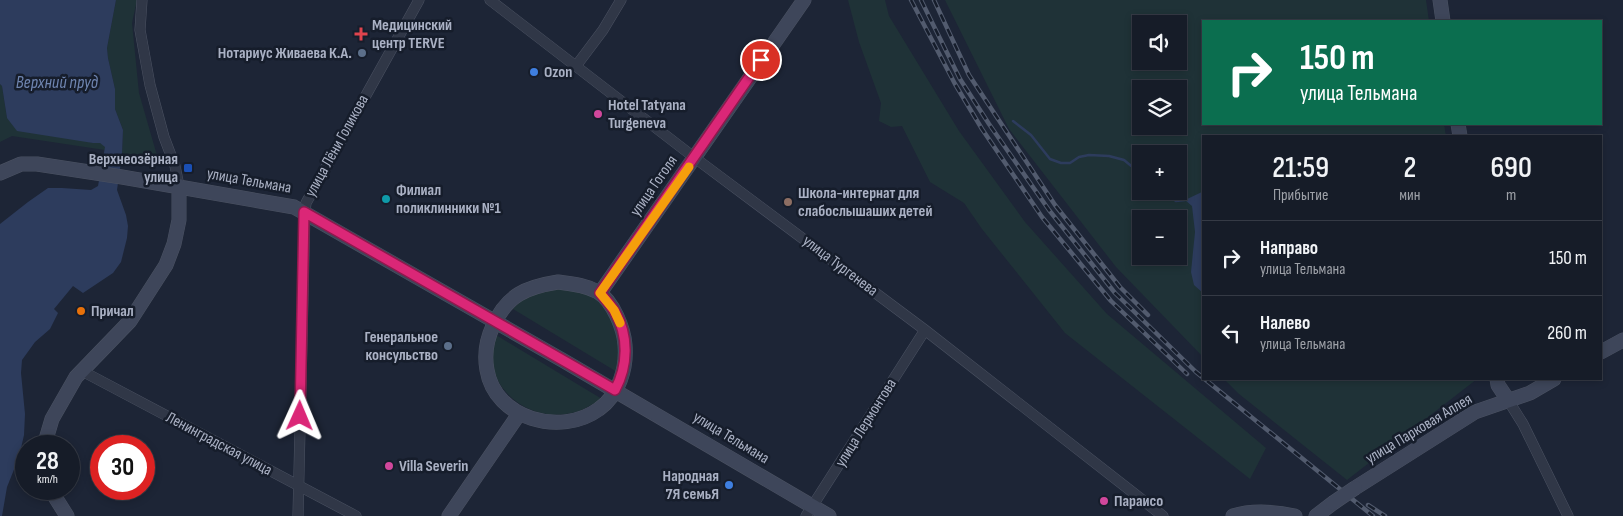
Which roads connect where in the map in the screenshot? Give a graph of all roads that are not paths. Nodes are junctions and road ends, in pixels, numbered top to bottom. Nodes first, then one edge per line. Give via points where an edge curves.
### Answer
1 (142, 0) edge
2 (419, 0) edge
3 (490, 0) edge
4 (621, 0) edge
5 (804, 0) edge
6 (1440, 0) edge
7 (1443, 20) edge
8 (576, 66) junction
9 (695, 158) junction
10 (0, 173) edge
11 (179, 186) junction
12 (304, 212) junction
13 (600, 293) junction
14 (495, 322) junction
15 (925, 330) junction
16 (1623, 340) edge
17 (1602, 351) edge
18 (82, 371) junction
19 (1496, 380) edge
20 (1552, 380) edge
21 (615, 390) junction
22 (1508, 400) junction
23 (519, 414) junction
24 (47, 435) edge
25 (299, 486) junction
26 (57, 500) edge
27 (810, 511) edge
28 (67, 516) edge
29 (298, 516) edge
30 (356, 516) edge
31 (449, 516) edge
32 (829, 516) edge
33 (1163, 516) edge
34 (1233, 516) edge
35 (1295, 516) edge
36 (1316, 516) edge
37 (1568, 516) edge

1 - 11 street via 140,30 150,85
2 - 12 street, улица Лёни Голикова via 313,188
3 - 8 street, улица Тургенева
4 - 8 street via 604,30
5 - 9 street, улица Гоголя
6 - 7 street
8 - 9 street, улица Тургенева
9 - 13 street, улица Гоголя
9 - 15 street, улица Тургенева
10 - 11 street, улица Тельмана via 30,163
11 - 12 street, улица Тельмана via 280,203
11 - 18 street via 178,220 166,265 130,321
12 - 14 street, улица Тельмана
12 - 25 street, улица Лёни Голикова
13 - 14 street via 576,284 538,285 526,289 509,303
13 - 21 street via 614,310 624,337 623,370
14 - 21 street, улица Тельмана
14 - 23 street via 486,344 490,385 500,400
15 - 27 street, улица Лермонтова
15 - 33 street, улица Тургенева
16 - 17 street
18 - 24 street via 67,391
18 - 25 street, Ленинградская улица
19 - 22 street
20 - 22 street, улица Парковая Аллея via 1530,393
21 - 23 street via 601,408 575,420 541,421
21 - 27 street, улица Тельмана
22 - 36 street, улица Парковая Аллея, bridge via 1475,412
22 - 37 street
23 - 31 street
25 - 29 street, улица Лёни Голикова
25 - 30 street, Ленинградская улица
26 - 28 street
27 - 32 street, улица Тельмана
34 - 35 street via 1258,512

